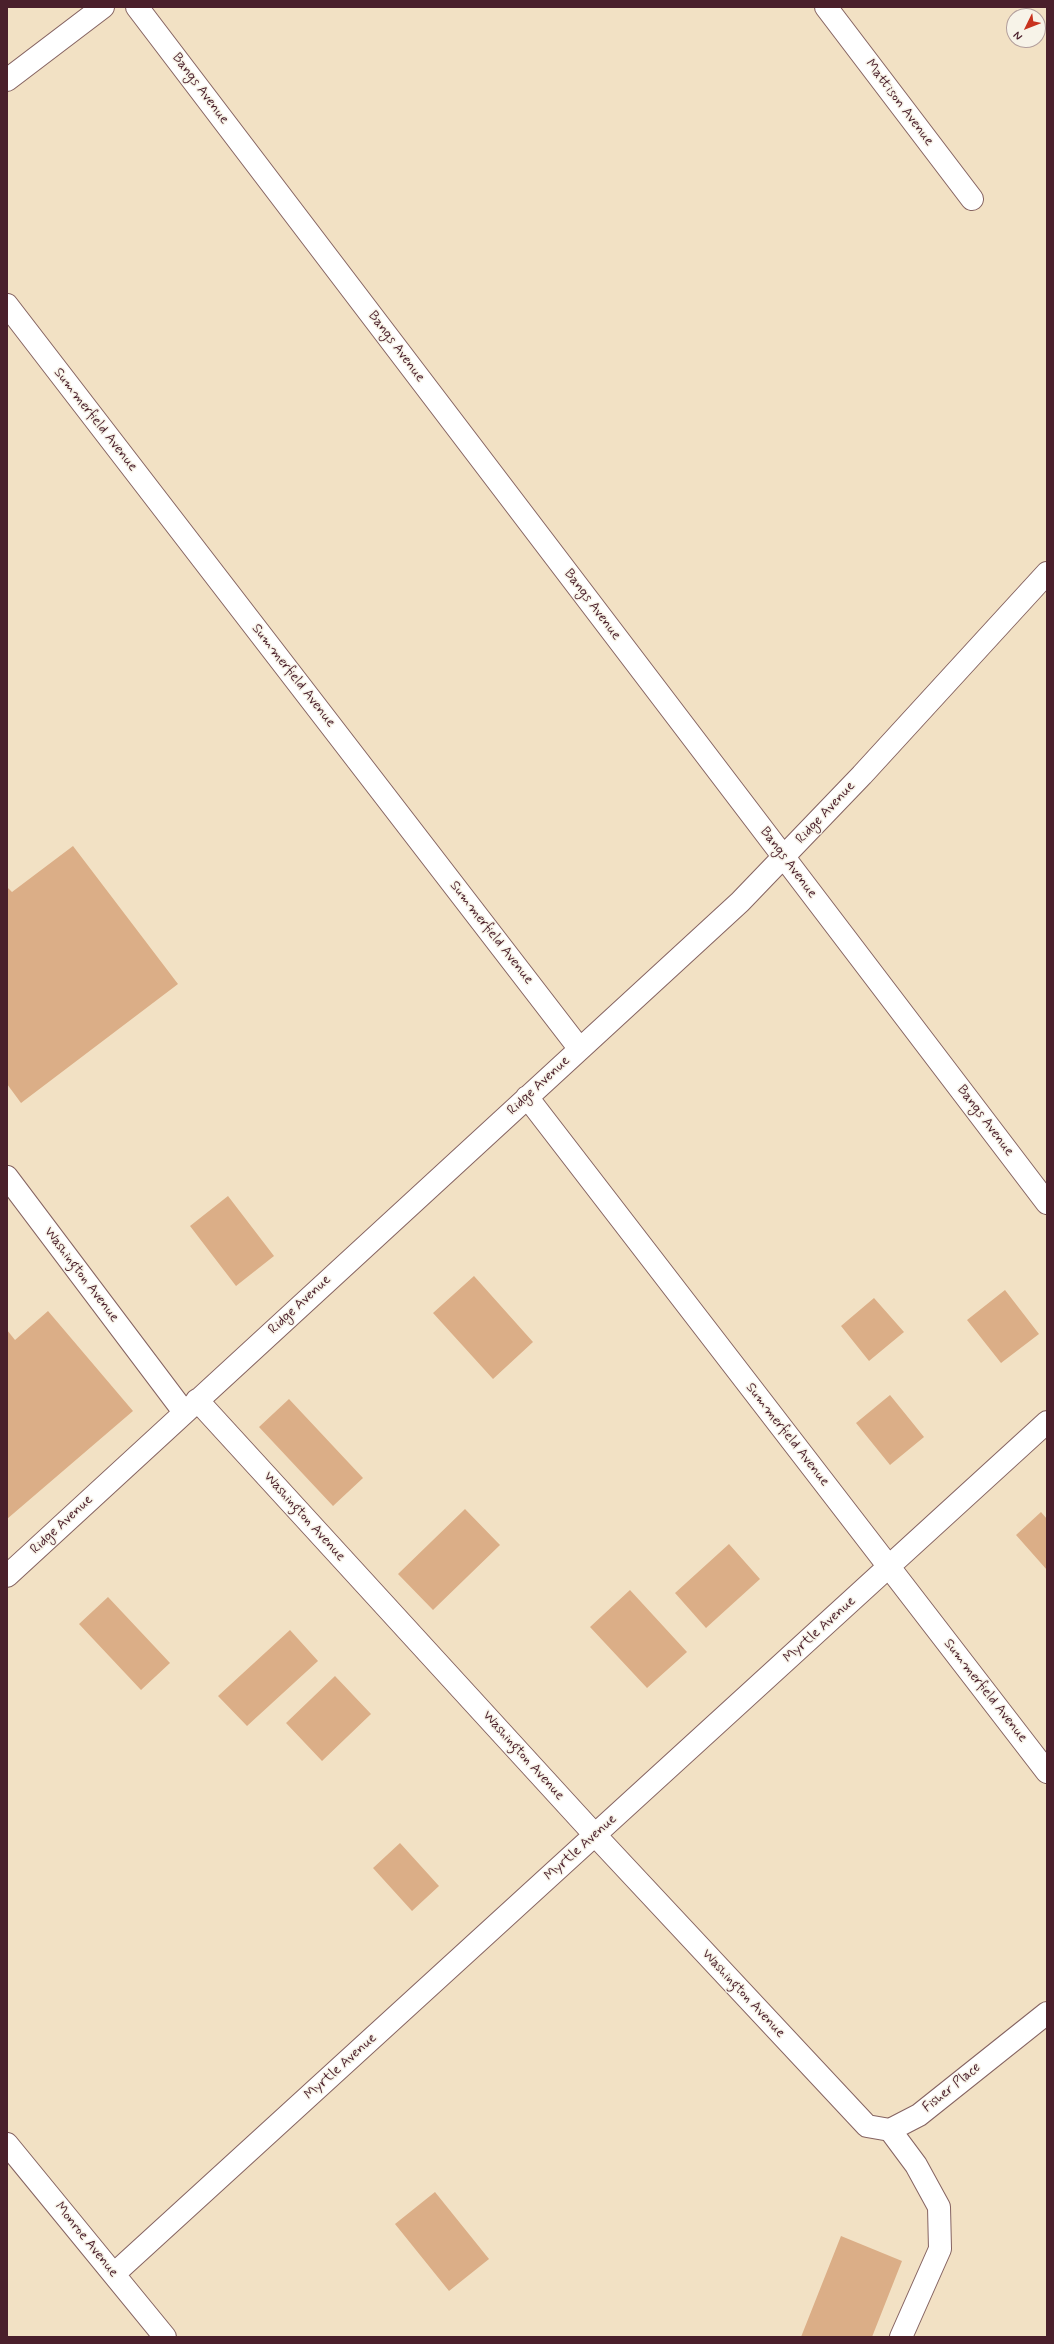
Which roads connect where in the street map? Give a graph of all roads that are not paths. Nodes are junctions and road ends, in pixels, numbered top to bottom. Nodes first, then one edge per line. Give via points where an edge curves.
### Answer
1 (103, 7) edge
2 (137, 7) edge
3 (826, 7) edge
4 (7, 80) edge
5 (972, 199) dead end
6 (7, 305) edge
7 (1047, 573) edge
8 (784, 858) junction
9 (579, 1048) junction
10 (528, 1097) junction
11 (7, 1177) edge
12 (1047, 1203) edge
13 (191, 1406) junction
14 (1047, 1422) edge
15 (889, 1567) junction
16 (7, 1576) edge
17 (1047, 1772) edge
18 (595, 1835) junction
19 (1047, 2013) edge
20 (890, 2130) junction
21 (7, 2144) edge
22 (114, 2274) junction
23 (165, 2337) edge
24 (901, 2337) edge

1 - 4 street
2 - 8 street, Bangs Avenue
3 - 5 street, Mattison Avenue
6 - 9 street, Summerfield Avenue
7 - 8 street, Ridge Avenue
8 - 9 street, Ridge Avenue
8 - 12 street, Bangs Avenue
9 - 10 street, Ridge Avenue
10 - 13 street, Ridge Avenue
10 - 15 street, Summerfield Avenue
11 - 13 street, Washington Avenue
13 - 16 street, Ridge Avenue
13 - 18 street, Washington Avenue
14 - 15 street, Myrtle Avenue
15 - 17 street, Summerfield Avenue
15 - 18 street, Myrtle Avenue
18 - 20 street, Washington Avenue via 867,2126
18 - 22 street, Myrtle Avenue
19 - 20 street, Fisher Place via 919,2115
20 - 24 street via 916,2165 939,2207 940,2249
21 - 22 street, Monroe Avenue
22 - 23 street, Monroe Avenue

